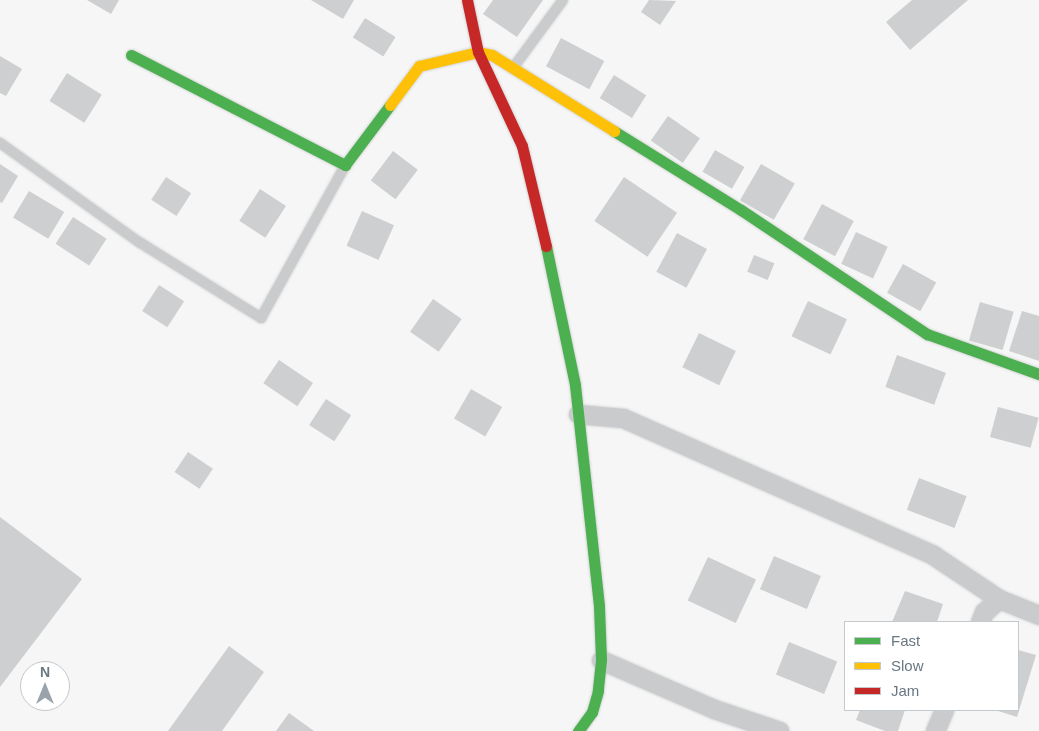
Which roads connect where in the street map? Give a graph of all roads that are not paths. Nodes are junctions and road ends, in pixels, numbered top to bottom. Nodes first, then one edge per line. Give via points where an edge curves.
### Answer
1 (466, 0) edge
2 (563, 0) edge
3 (478, 52) junction
4 (131, 55) dead end
5 (513, 68) junction
6 (0, 142) edge
7 (345, 165) junction
8 (1039, 374) edge
9 (578, 414) junction
10 (999, 599) junction
11 (1039, 615) edge
12 (980, 621) edge
13 (601, 660) junction
14 (944, 711) edge
15 (578, 731) edge
16 (779, 731) edge
17 (935, 731) edge

1 - 3 street
2 - 5 lane
3 - 5 street via 492,55
3 - 7 street via 418,66
3 - 9 street via 522,146 535,192 564,324
4 - 7 street
5 - 8 street via 742,210 927,334
6 - 7 lane via 139,242 261,318
9 - 10 street via 623,418 660,434 933,555
9 - 13 street via 599,607
10 - 11 street
10 - 12 street via 984,612
13 - 15 street via 592,712
13 - 16 street via 714,709
14 - 17 street

